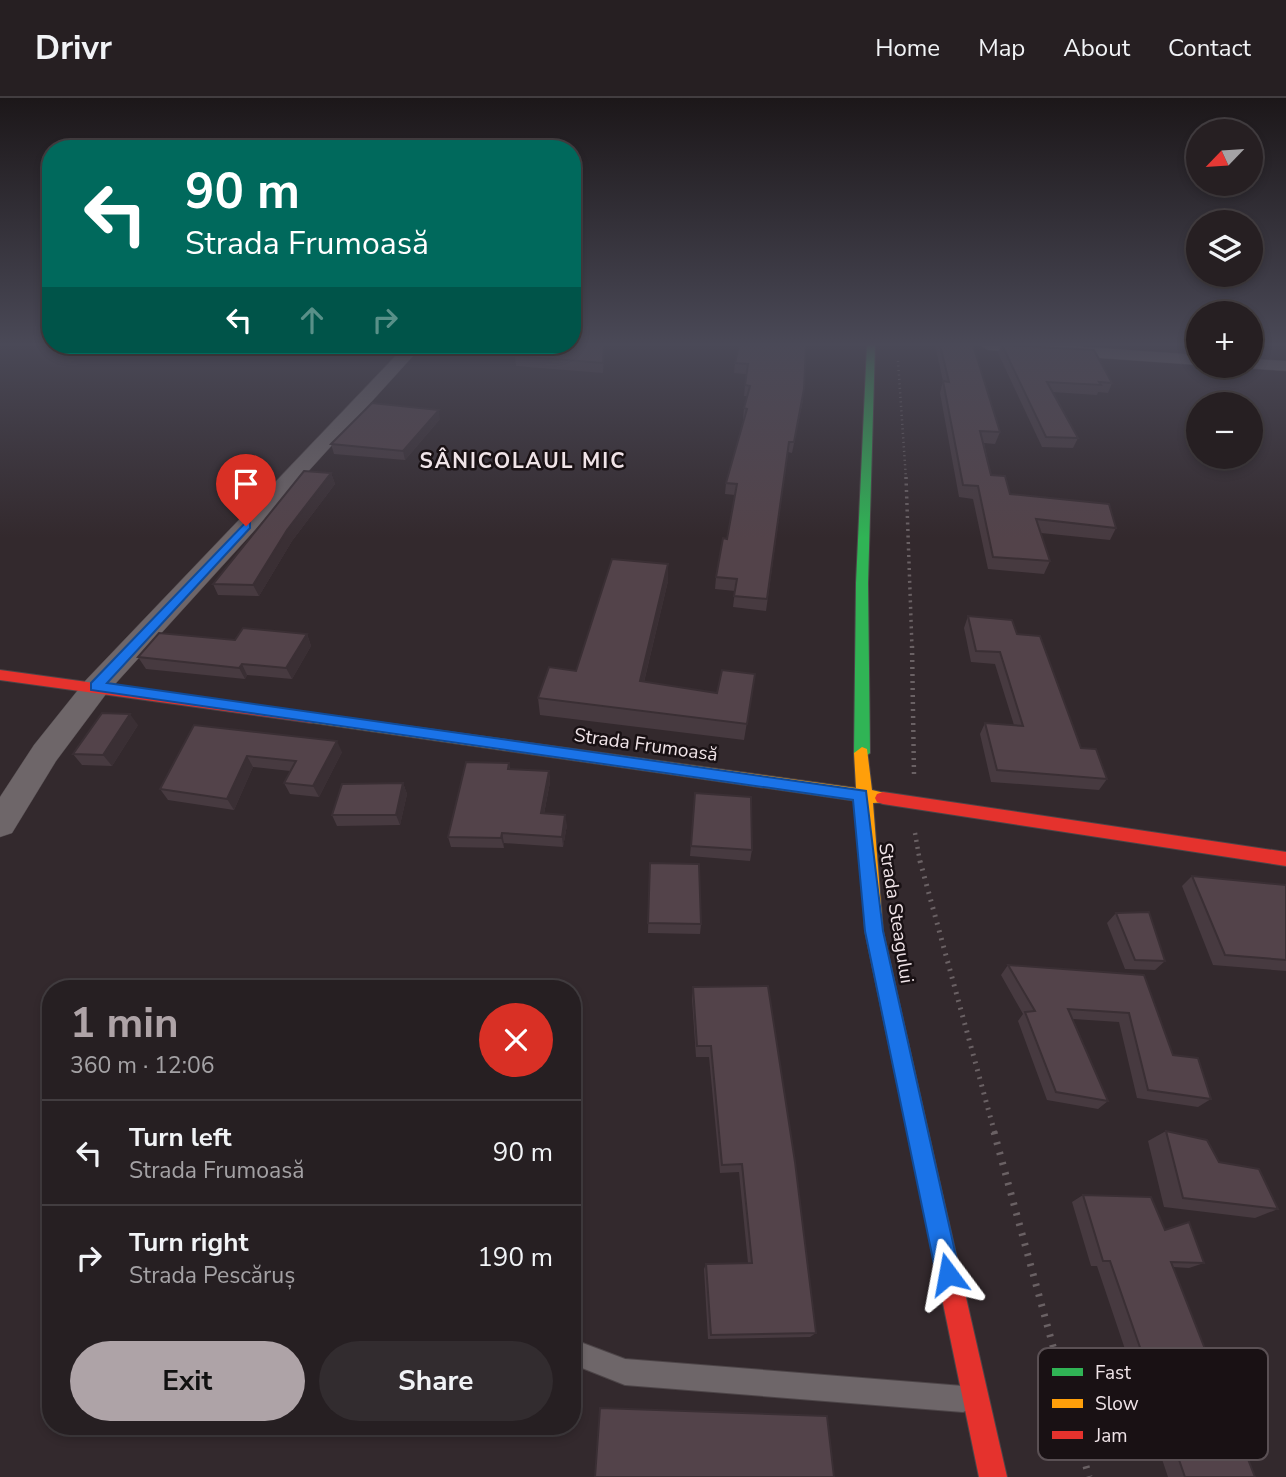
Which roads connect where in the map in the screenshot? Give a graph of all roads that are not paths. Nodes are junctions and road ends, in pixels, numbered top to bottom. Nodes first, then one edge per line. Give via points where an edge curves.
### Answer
1 (355, 409) edge
2 (868, 409) edge
3 (0, 675) edge
4 (96, 687) junction
5 (861, 795) junction
6 (0, 824) edge
7 (1286, 859) edge
8 (581, 1355) edge
9 (976, 1400) junction
10 (993, 1477) edge

1 - 4 street
2 - 5 main road, Strada Steagului
3 - 4 main road, Strada Frumoasă
4 - 5 main road, Strada Frumoasă
4 - 6 street
5 - 7 main road, Strada Frumoasă
5 - 9 main road, Strada Steagului via 874,931
8 - 9 lane via 625,1372
9 - 10 main road, Strada Steagului

